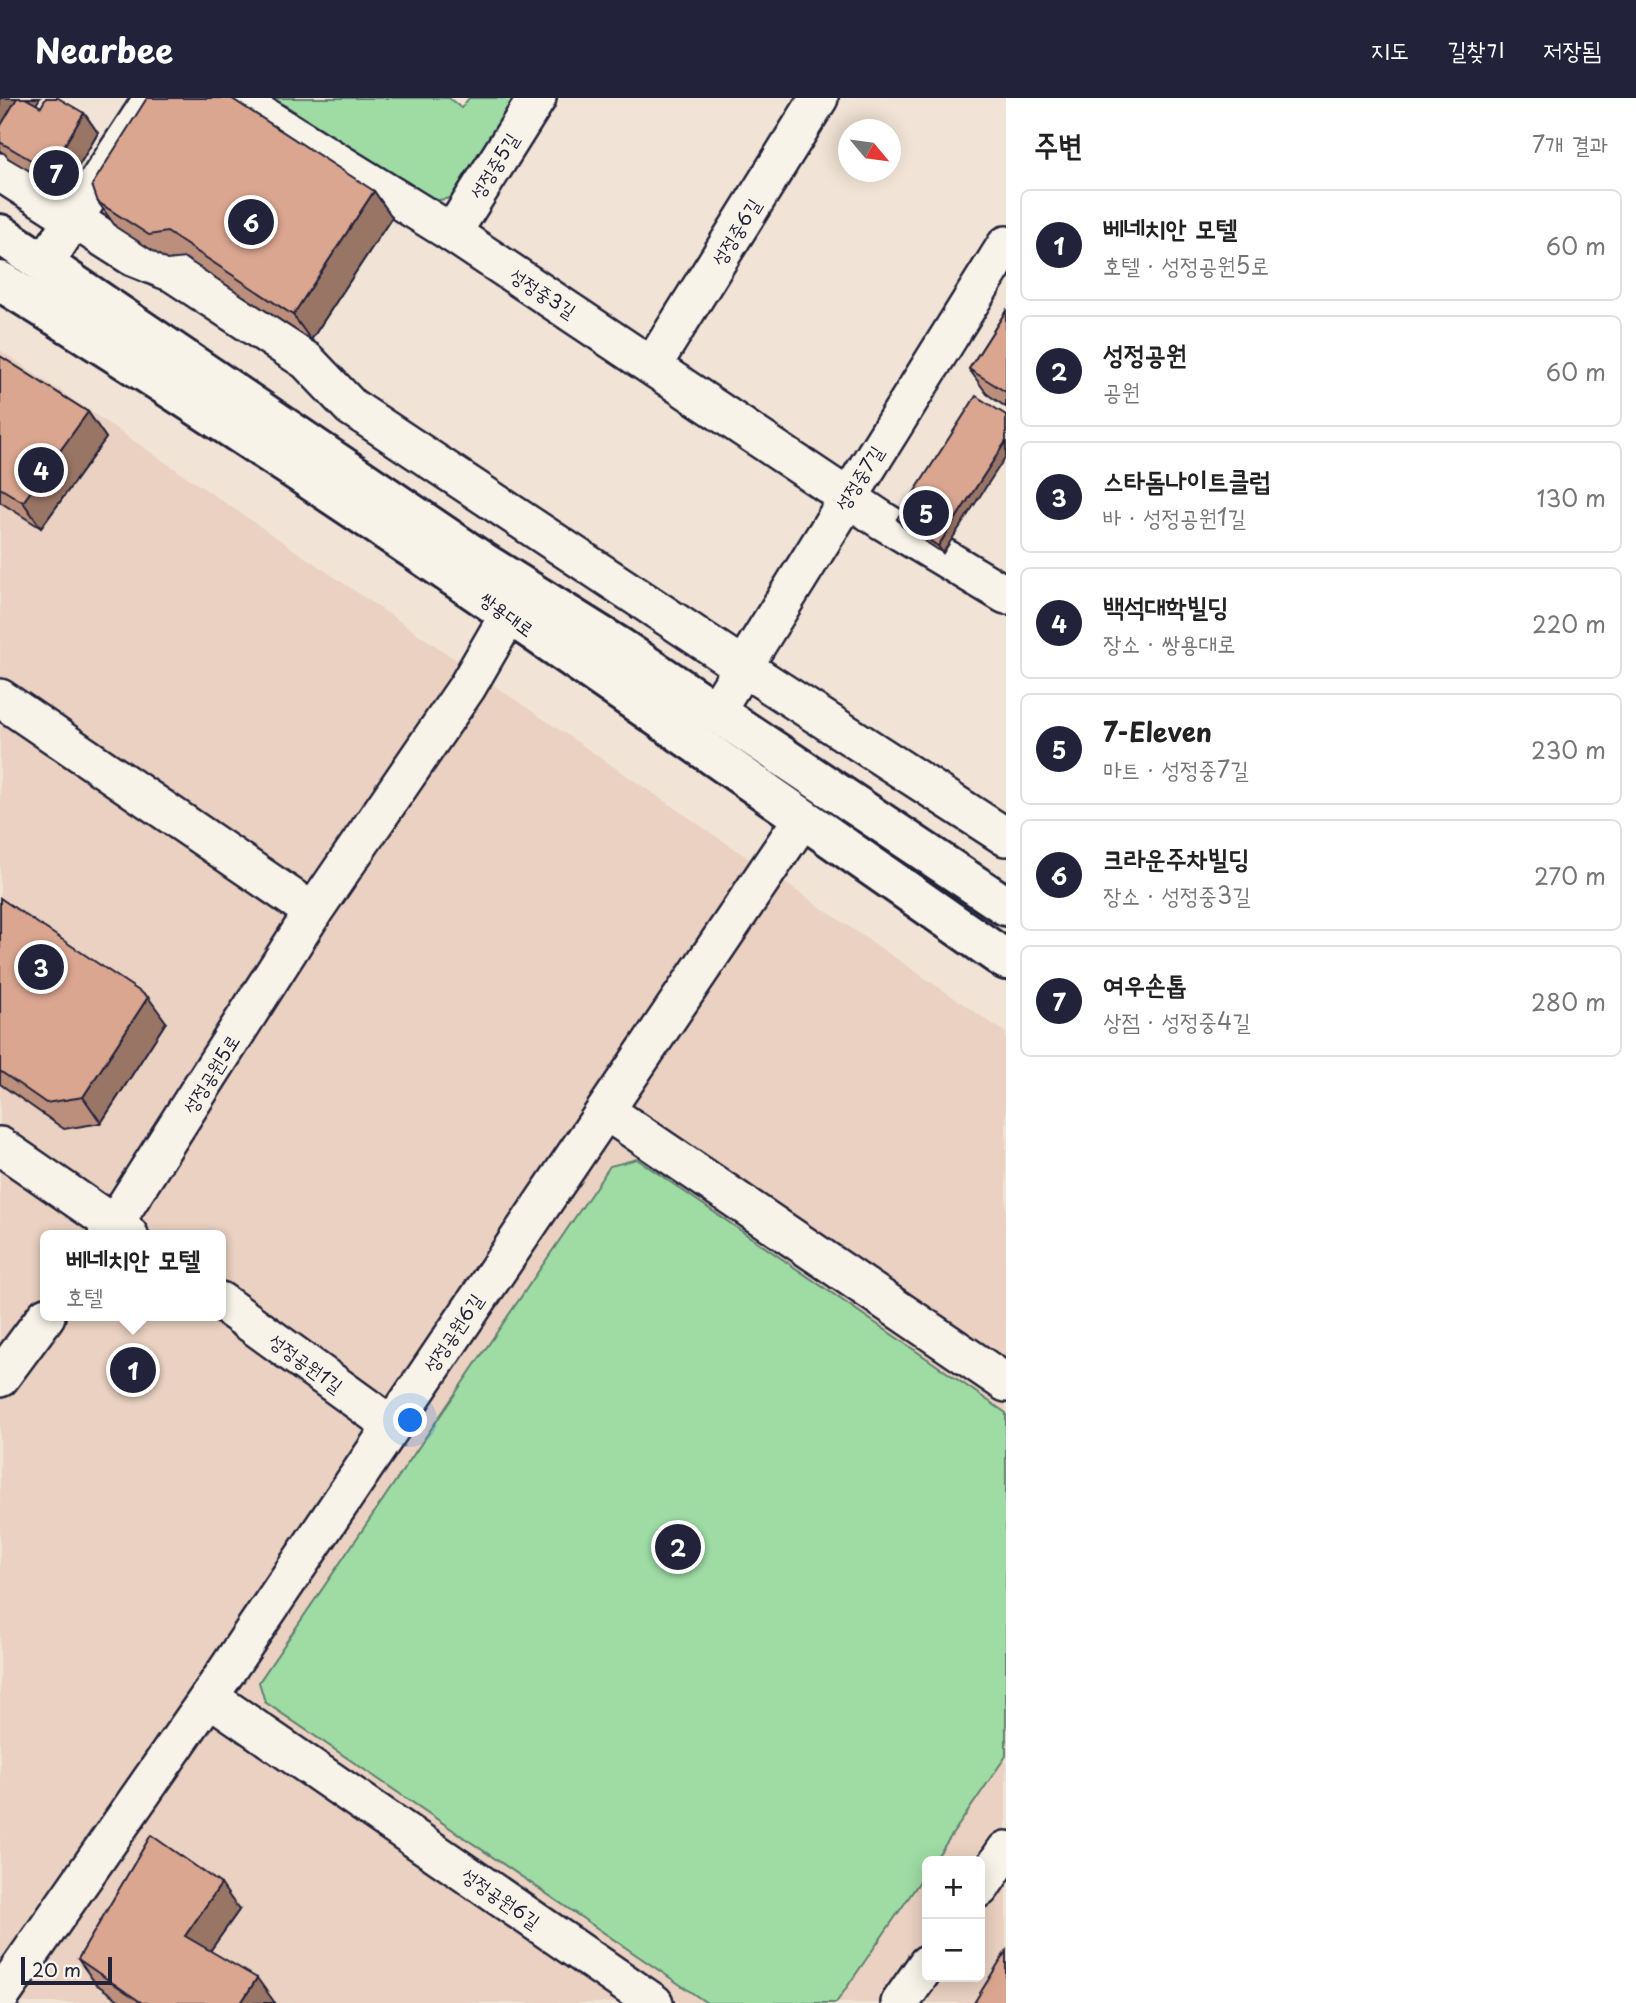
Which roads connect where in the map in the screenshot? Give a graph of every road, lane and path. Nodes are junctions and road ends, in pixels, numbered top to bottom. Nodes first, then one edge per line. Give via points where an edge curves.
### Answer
1 (153, 98) edge
2 (234, 98) edge
3 (537, 98) edge
4 (819, 98) edge
5 (0, 172) edge
6 (73, 219) junction
7 (452, 233) junction
8 (0, 234) edge
9 (1006, 245) edge
10 (44, 264) junction
11 (0, 281) edge
12 (652, 366) junction
13 (848, 496) junction
14 (1006, 595) edge
15 (508, 616) junction
16 (743, 667) junction
17 (0, 698) edge
18 (715, 712) junction
19 (803, 818) junction
20 (1006, 836) edge
21 (1006, 906) edge
22 (313, 912) junction
23 (1006, 960) edge
24 (606, 1111) junction
25 (0, 1146) edge
26 (114, 1230) edge
27 (118, 1230) edge
28 (226, 1305) edge
29 (42, 1321) edge
30 (0, 1378) edge
31 (1006, 1383) edge
32 (391, 1425) junction
33 (209, 1697) junction
34 (1006, 1850) edge
35 (985, 1881) edge
36 (922, 1971) edge
37 (0, 1997) edge
38 (654, 2003) edge
39 (900, 2003) edge

1 - 6 street
2 - 7 street, 성정중3길
3 - 7 street, 성정중5길
4 - 12 street, 성정중6길
5 - 6 street
6 - 10 street
6 - 16 street via 132,257 173,273 307,360 351,407
7 - 12 street, 성정중3길
8 - 10 main road, 쌍용대로
9 - 13 street, 성정중7길
10 - 18 main road, 쌍용대로 via 484,562
11 - 15 main road, 쌍용대로 via 263,450
12 - 13 street, 성정중3길
13 - 14 street, 성정중3길
13 - 16 street, 성정중7길
15 - 19 main road, 쌍용대로
15 - 22 street, 성정공원5로 via 467,687
16 - 18 street, 성정중7길
16 - 20 street
17 - 22 street
18 - 21 main road, 쌍용대로
19 - 23 main road, 쌍용대로
19 - 24 street, 성정공원6길
22 - 27 street, 성정공원5로
24 - 31 street
24 - 32 street, 성정공원6길
25 - 26 street
28 - 32 street, 성정공원1길
29 - 30 street
32 - 33 street, 성정공원6길
33 - 37 street, 성정공원6길
33 - 38 street, 성정공원6길
34 - 35 street
36 - 39 street

